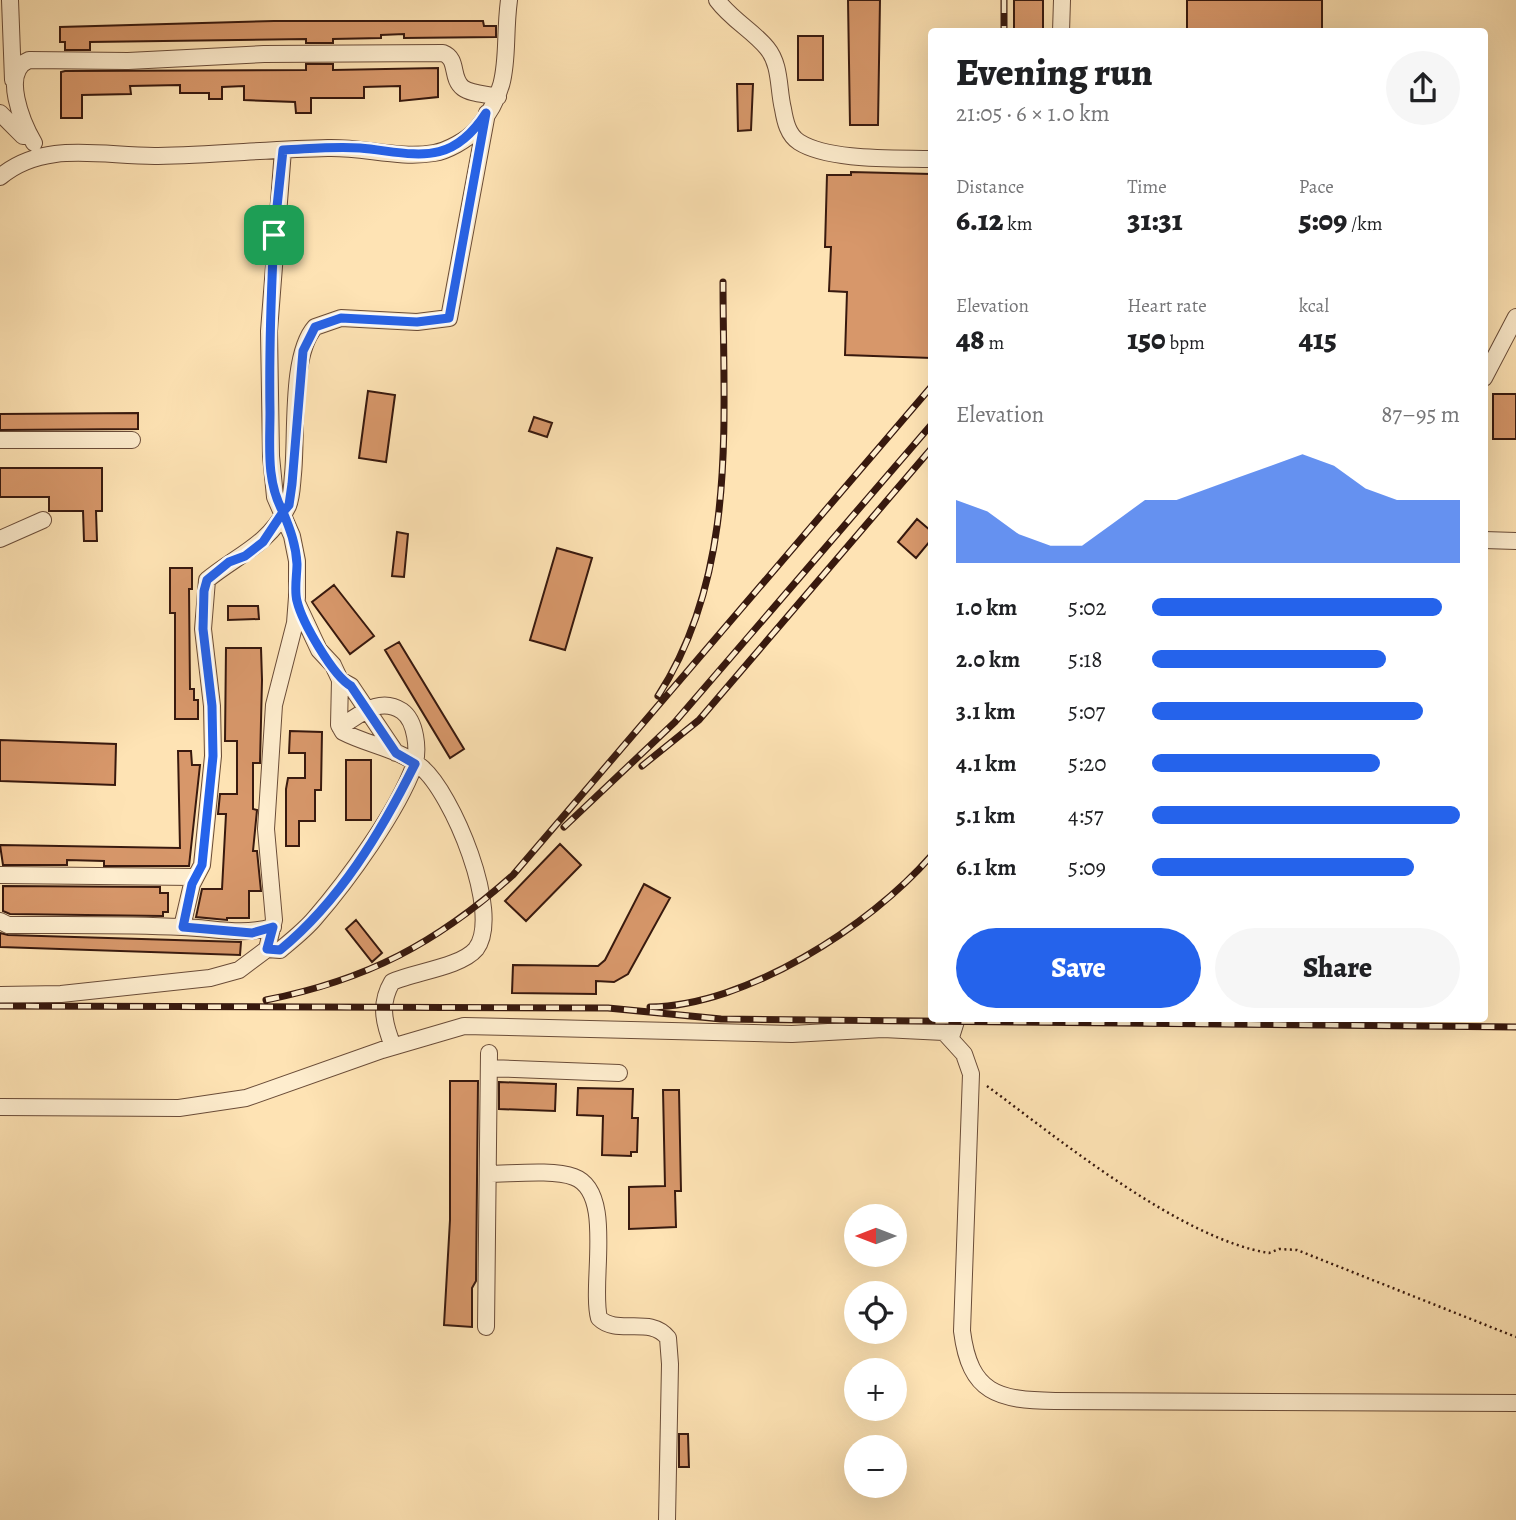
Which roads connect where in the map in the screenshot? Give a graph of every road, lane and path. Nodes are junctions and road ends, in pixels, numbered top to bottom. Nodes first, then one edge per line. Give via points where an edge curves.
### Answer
1 (10, 0) edge
2 (509, 0) edge
3 (717, 0) edge
4 (1062, 0) edge
5 (1061, 28) edge
6 (13, 82) junction
7 (498, 96) junction
8 (0, 113) edge
9 (486, 113) junction
10 (34, 143) junction
11 (283, 150) junction
12 (49, 152) junction
13 (928, 159) edge
14 (0, 177) edge
15 (1516, 317) edge
16 (1488, 370) edge
17 (0, 440) edge
18 (132, 440) dead end
19 (283, 512) junction
20 (43, 520) dead end
21 (0, 539) edge
22 (1488, 540) edge
23 (1516, 541) edge
24 (296, 601) junction
25 (340, 680) junction
26 (368, 710) junction
27 (341, 727) junction
28 (396, 753) junction
29 (415, 764) junction
30 (0, 875) edge
31 (195, 877) junction
32 (0, 921) edge
33 (183, 927) junction
34 (273, 927) junction
35 (267, 949) junction
36 (0, 995) edge
37 (956, 1022) edge
38 (951, 1037) junction
39 (393, 1046) junction
40 (619, 1073) dead end
41 (971, 1074) junction
42 (0, 1107) edge
43 (488, 1174) junction
44 (486, 1327) dead end
45 (1516, 1336) edge
46 (1516, 1403) edge
47 (667, 1520) edge

1 - 6 lane
2 - 7 lane via 509,50
3 - 13 lane via 730,19 767,48 776,66 785,119 797,141 853,156
4 - 5 lane
6 - 7 lane via 19,65 29,60 443,53 452,60 456,80 464,89
6 - 10 lane via 20,118
7 - 9 lane
8 - 10 lane
9 - 11 lane via 467,138 437,153 405,156 361,148
9 - 19 lane via 449,318 417,322 341,318 322,323 310,333 303,351 289,505
10 - 12 lane
11 - 12 lane via 157,156
11 - 19 lane via 269,331 272,483
12 - 14 lane
15 - 16 lane
17 - 18 lane
19 - 24 lane via 297,561
19 - 31 lane via 263,542 207,580 204,591 213,756 202,865
20 - 21 lane
22 - 23 lane
24 - 25 lane via 319,650
24 - 34 lane via 295,623 274,705 270,756 266,829
25 - 26 lane via 351,686
25 - 27 lane
26 - 27 lane
26 - 28 lane
26 - 29 lane via 392,704 406,714 413,730
27 - 28 lane via 365,743
28 - 29 lane
29 - 35 lane via 364,855 314,919 280,950
29 - 39 lane via 439,787 475,869 483,902 482,934 470,954 392,982 383,1007
30 - 31 lane
31 - 33 lane
32 - 33 lane via 8,925
33 - 34 lane via 241,933
34 - 35 lane
35 - 36 lane via 239,970 199,980 61,994
37 - 38 lane
38 - 39 lane via 928,1030 792,1034 480,1025
38 - 41 lane
39 - 42 lane via 246,1098 179,1108
40 - 43 lane via 490,1061
41 - 45 path via 1114,1178 1213,1235 1251,1251 1308,1254
41 - 46 lane via 962,1331 967,1361 995,1393 1007,1399 1045,1401
43 - 44 lane
43 - 47 lane via 565,1174 584,1182 597,1206 599,1318 611,1325 654,1327 668,1338

